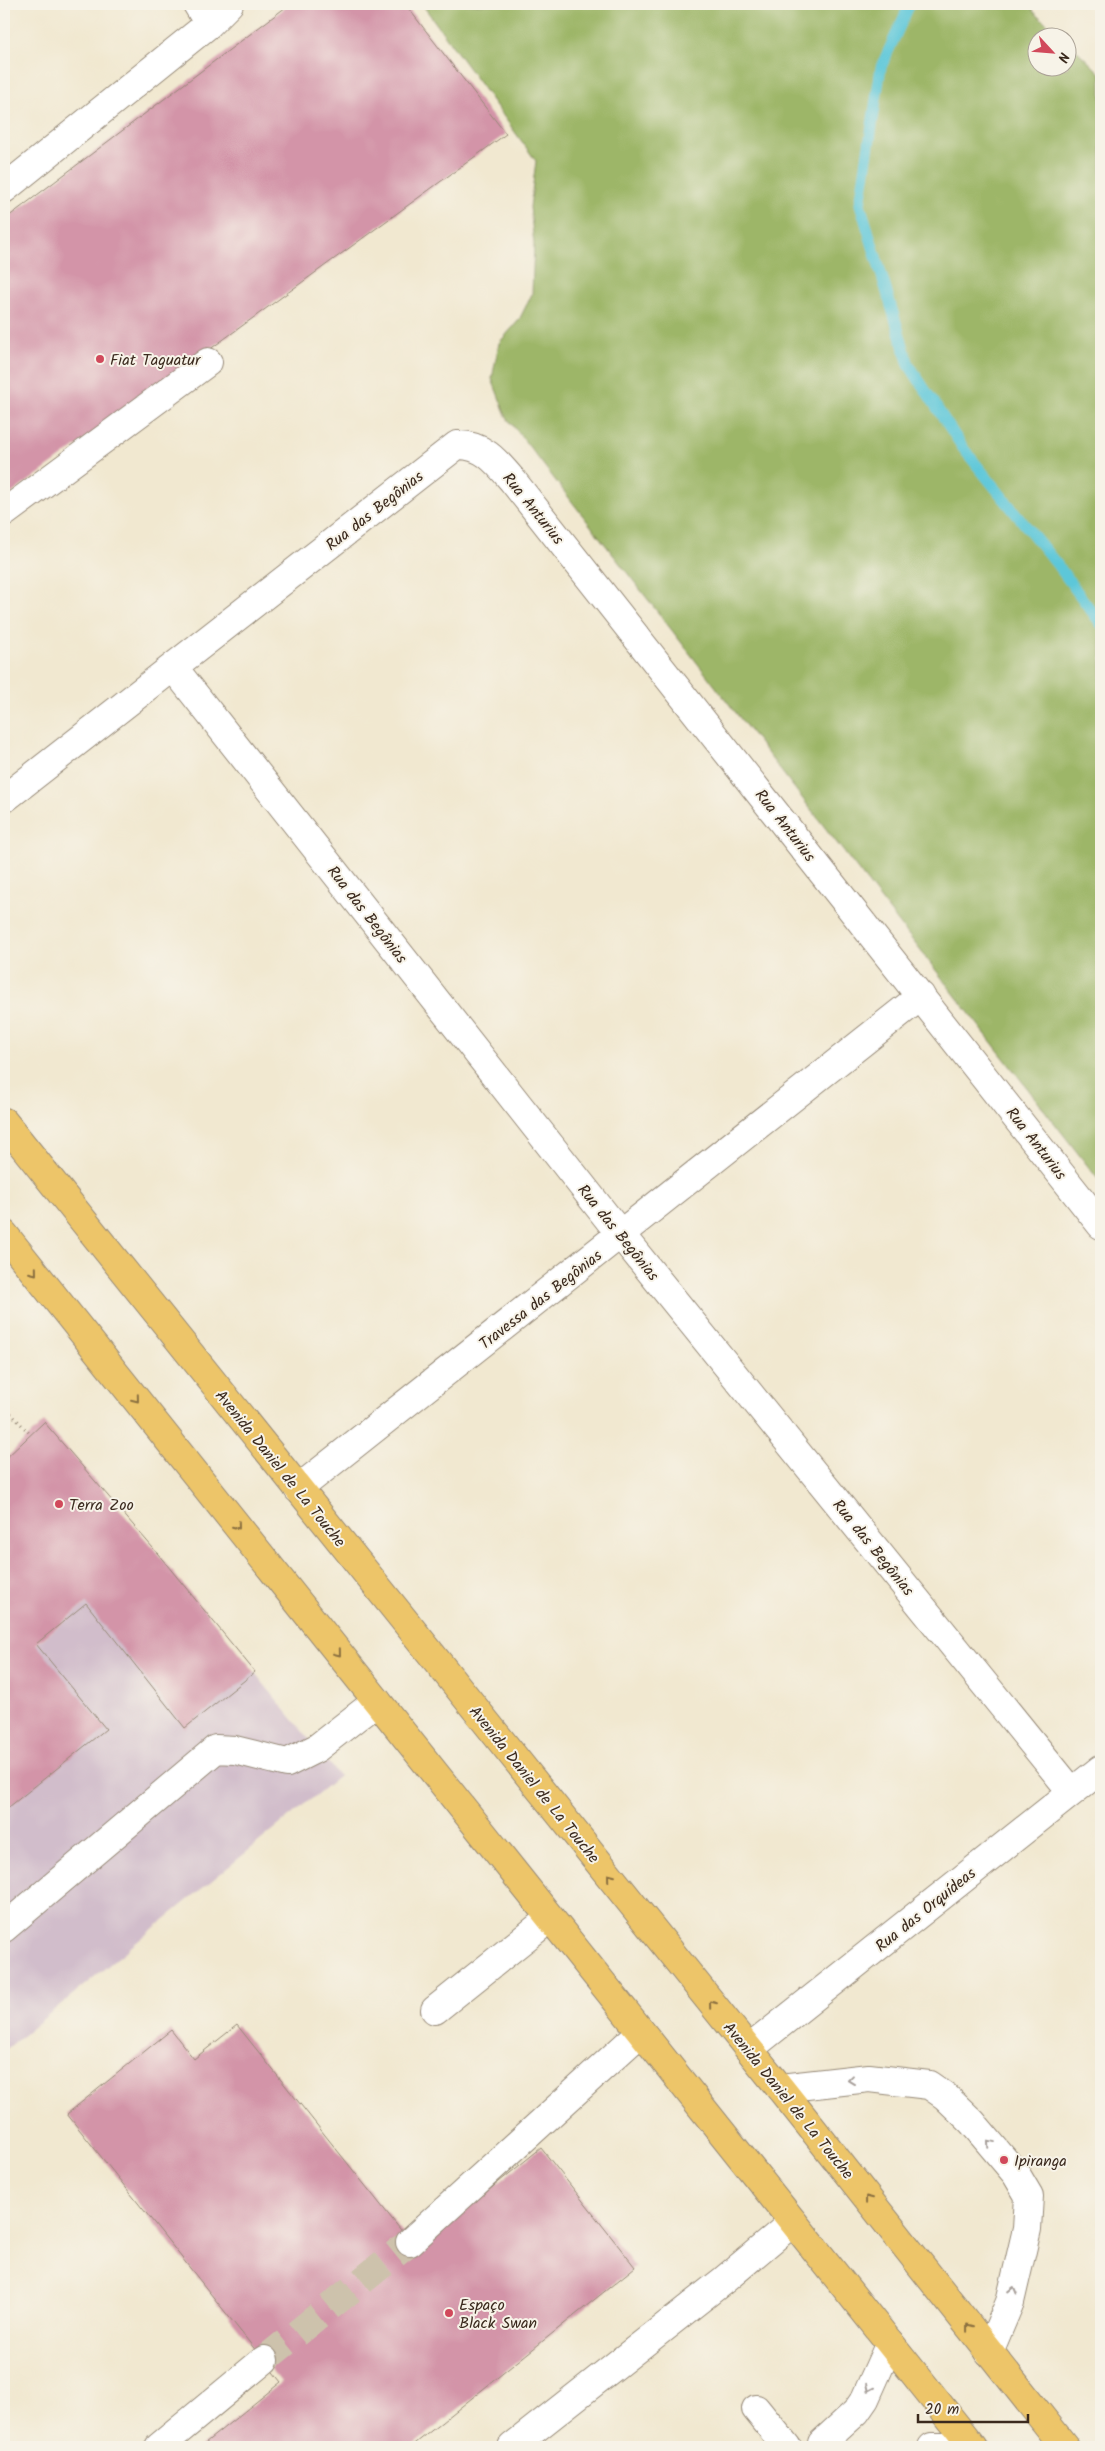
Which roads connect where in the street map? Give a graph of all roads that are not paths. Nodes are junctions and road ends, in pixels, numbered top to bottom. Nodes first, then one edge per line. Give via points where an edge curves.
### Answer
1 (229, 4) edge
2 (203, 14) edge
3 (4, 188) edge
4 (208, 362) dead end
5 (457, 445) joint
6 (4, 513) edge
7 (173, 667) junction
8 (4, 799) edge
9 (921, 996) junction
10 (4, 1122) edge
11 (1101, 1225) edge
12 (4, 1234) edge
13 (621, 1235) junction
14 (298, 1490) junction
15 (377, 1701) junction
16 (1101, 1769) edge
17 (1072, 1792) junction
18 (550, 1918) junction
19 (4, 1928) edge
20 (435, 2010) dead end
21 (641, 2032) junction
22 (749, 2049) junction
23 (780, 2088) junction
24 (793, 2222) junction
25 (410, 2242) tunnel mouth
26 (890, 2343) junction
27 (989, 2352) junction
28 (264, 2360) tunnel mouth
29 (756, 2408) dead end
30 (822, 2443) dead end
31 (159, 2447) edge
32 (512, 2447) edge
33 (787, 2447) edge
34 (932, 2447) edge
35 (957, 2447) edge
36 (973, 2447) edge
37 (1065, 2447) edge

1 - 2 street
2 - 3 street
4 - 6 street
5 - 7 street, Rua das Begônias
5 - 9 street, Rua Anturius via 483,450 513,481
7 - 8 street, Rua das Begônias
7 - 13 street, Rua das Begônias
9 - 11 street, Rua Anturius
9 - 13 street, Travessa das Begônias
10 - 14 main road, Avenida Daniel de La Touche
12 -> 15 main road
13 - 14 street, Travessa das Begônias
13 - 17 street, Rua das Begônias
22 -> 14 main road, Avenida Daniel de La Touche
15 - 18 main road
15 - 19 street via 316,1748 287,1763 235,1750 216,1749
16 - 17 street, Rua das Orquídeas
17 - 22 street, Rua das Orquídeas
18 - 20 street
18 - 21 main road
21 - 24 main road
21 - 25 street
22 - 23 main road, Avenida Daniel de La Touche
27 -> 23 main road, Avenida Daniel de La Touche
27 -> 23 street via 1010,2302 1027,2229 1029,2196 1016,2174 972,2122 929,2085 869,2078
24 - 26 main road
24 - 32 street
26 -> 30 street via 865,2399 856,2412
26 - 36 main road
27 - 37 main road, Avenida Daniel de La Touche
28 - 31 street
29 - 33 street
34 - 35 street

